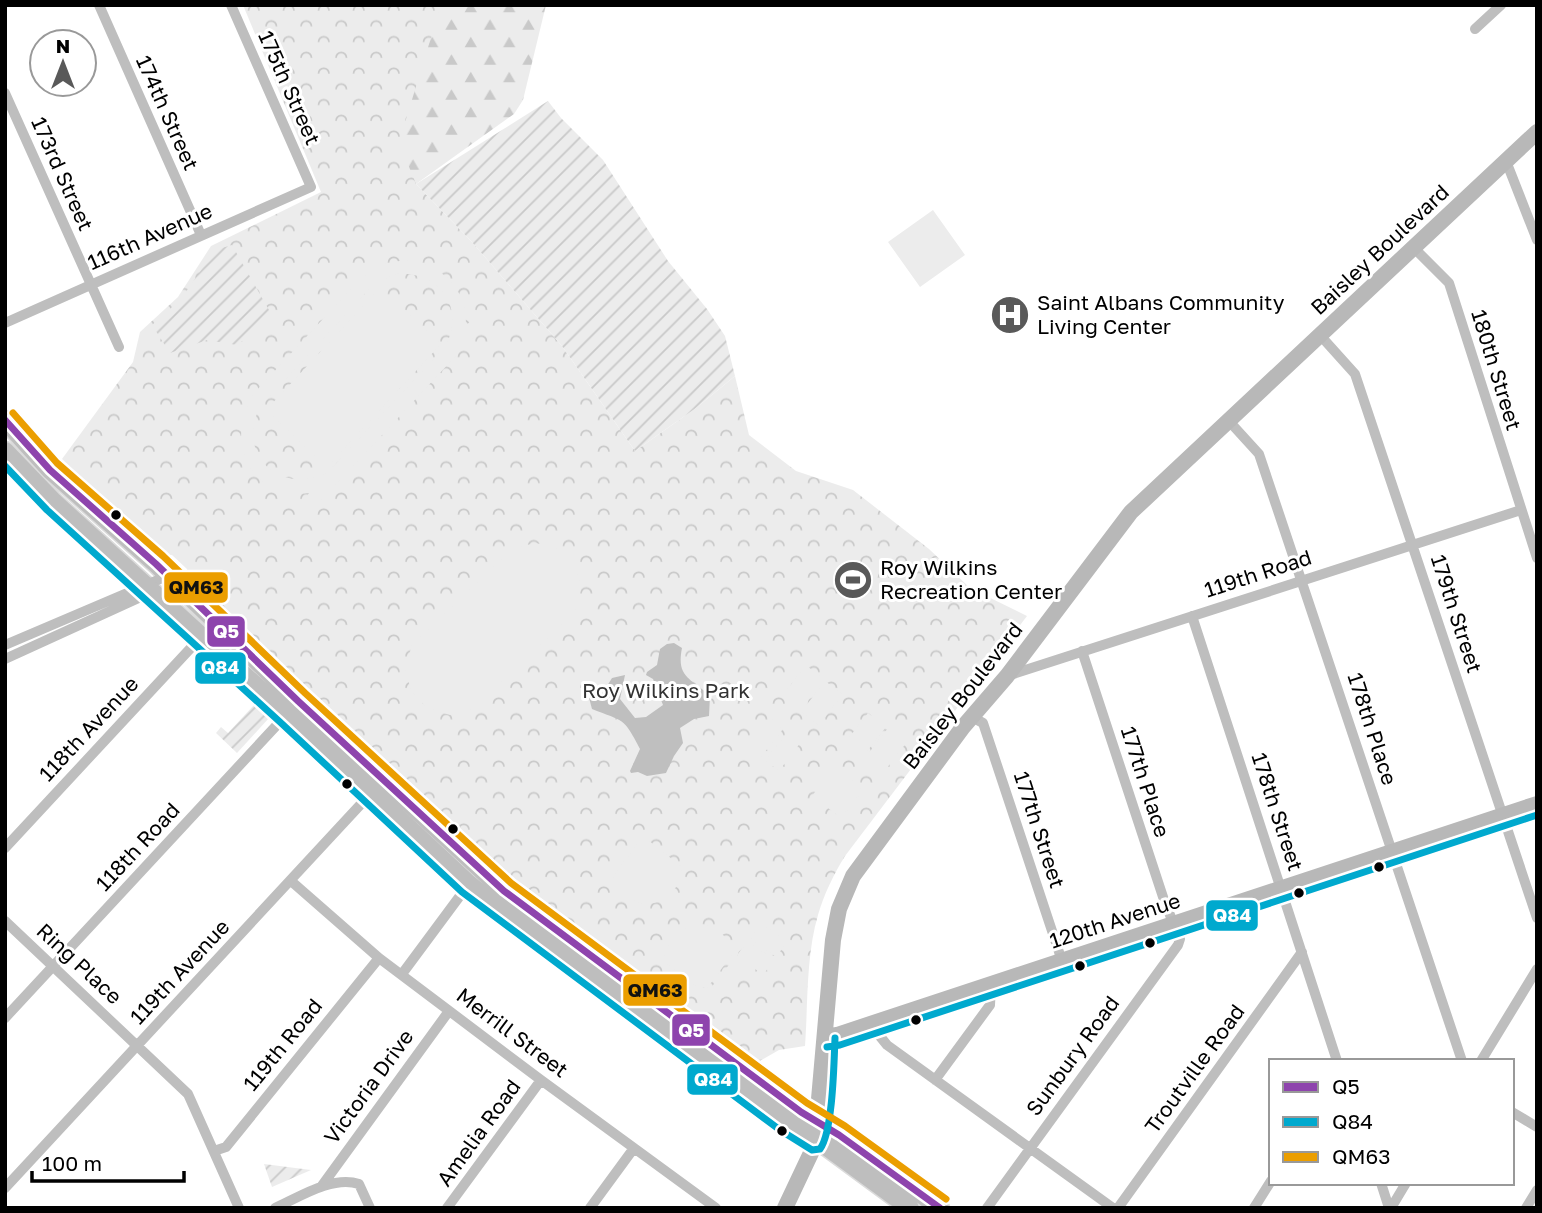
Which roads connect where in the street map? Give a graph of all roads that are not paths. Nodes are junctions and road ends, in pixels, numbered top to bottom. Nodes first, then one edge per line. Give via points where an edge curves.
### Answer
1 (99, 5) edge
2 (231, 5) edge
3 (1501, 5) edge
4 (1475, 29) dead end
5 (5, 93) edge
6 (1537, 132) edge
7 (1506, 161) junction
8 (311, 187) joint
9 (201, 235) junction
10 (1537, 240) edge
11 (1413, 247) junction
12 (91, 285) junction
13 (5, 323) edge
14 (1319, 334) junction
15 (119, 347) dead end
16 (5, 420) edge
17 (1228, 420) junction
18 (5, 452) edge
19 (1521, 510) junction
20 (1413, 545) junction
21 (1537, 558) edge
22 (167, 576) junction
23 (1302, 580) junction
24 (146, 586) junction
25 (1192, 616) junction
26 (201, 637) junction
27 (5, 645) edge
28 (1082, 651) junction
29 (5, 659) edge
30 (1007, 676) junction
31 (292, 708) junction
32 (972, 717) junction
33 (377, 787) junction
34 (1537, 804) edge
35 (1503, 815) junction
36 (5, 848) edge
37 (1392, 852) junction
38 (474, 877) junction
39 (291, 881) junction
40 (1282, 888) junction
41 (1537, 918) edge
42 (5, 921) edge
43 (1175, 923) junction
44 (1302, 952) junction
45 (379, 958) junction
46 (1062, 961) junction
47 (53, 967) junction
48 (1537, 969) edge
49 (401, 974) junction
50 (991, 984) junction
51 (449, 1011) junction
52 (5, 1018) edge
53 (870, 1024) junction
54 (825, 1037) junction
55 (138, 1046) junction
56 (1336, 1059) edge
57 (1461, 1059) edge
58 (1482, 1059) edge
59 (541, 1080) junction
60 (935, 1080) junction
61 (1514, 1113) edge
62 (1537, 1127) edge
63 (816, 1131) junction
64 (634, 1148) junction
65 (1029, 1149) junction
66 (214, 1151) junction
67 (1269, 1184) edge
68 (1382, 1185) edge
69 (1405, 1185) edge
70 (321, 1187) junction
71 (5, 1188) edge
72 (1537, 1190) edge
73 (239, 1208) edge
74 (275, 1208) edge
75 (370, 1208) edge
76 (447, 1208) edge
77 (590, 1208) edge
78 (716, 1208) edge
79 (785, 1208) edge
80 (910, 1208) edge
81 (940, 1208) edge
82 (987, 1208) edge
83 (1115, 1208) edge
84 (1254, 1208) edge
85 (1390, 1208) edge
86 (1526, 1208) edge

1 - 9 street, 174th Street
2 - 8 street, 175th Street
3 - 4 street
5 - 12 street, 173rd Street
6 - 7 street, Baisley Boulevard
7 - 10 street
7 - 11 street, Baisley Boulevard
8 - 9 street, 116th Avenue
9 - 12 street, 116th Avenue
11 - 14 street, Baisley Boulevard
11 - 19 street, 180th Street via 1449,283
12 - 13 street, 116th Avenue
12 - 15 street, 173rd Street
14 - 17 street, Baisley Boulevard
14 - 20 street, 179th Street via 1355,374
16 - 22 main road via 50,470
17 - 23 street, 178th Place via 1259,453
17 - 30 street, Baisley Boulevard via 1131,512
18 - 24 main road
19 - 20 street, 119th Road
19 - 21 street, 180th Street
20 - 23 street, 119th Road
20 - 35 street, 179th Street
22 - 24 street
22 - 31 main road
23 - 25 street, 119th Road
23 - 37 street, 178th Place
24 - 26 main road
24 - 27 street
24 - 29 street via 143,596
25 - 28 street, 119th Road
25 - 40 street, 178th Street
26 - 31 main road
26 - 36 street, 118th Avenue
28 - 30 street, 119th Road
28 - 43 street, 177th Place
30 - 32 street, Baisley Boulevard
31 - 33 main road
31 - 47 street, 118th Road
32 - 46 street, 177th Street via 983,723
32 - 54 street, Baisley Boulevard via 853,876 839,909 833,940
33 - 38 main road
33 - 39 street, 119th Avenue
34 - 35 street, 120th Avenue
35 - 37 street, 120th Avenue
35 - 41 street, 179th Street
37 - 40 street, 120th Avenue
37 - 57 street, 178th Place
38 - 49 street
38 - 63 main road via 512,897
39 - 45 street, Merrill Street
39 - 55 street, 119th Avenue
40 - 43 street, 120th Avenue
40 - 44 street, 178th Street
42 - 47 street, Ring Place
43 - 46 street, 120th Avenue
43 - 65 street, Sunbury Road via 1178,944
44 - 56 street, 178th Street
44 - 83 street, Troutville Road
45 - 49 street, Merrill Street
45 - 66 street, 119th Road via 226,1147
46 - 50 street, 120th Avenue
47 - 52 street, 118th Road
47 - 55 street, Ring Place
48 - 58 street
49 - 51 street, Merrill Street
50 - 53 street, 120th Avenue
50 - 60 street via 990,1006
51 - 59 street, Merrill Street
51 - 70 street, Victoria Drive
53 - 54 street, 120th Avenue
53 - 60 street via 887,1045
54 - 63 street, Baisley Boulevard
55 - 66 street, Ring Place via 188,1094
55 - 71 street, 119th Avenue
59 - 64 street, Merrill Street
59 - 76 street, Amelia Road
60 - 65 street
61 - 62 street
63 - 79 street, Baisley Boulevard via 811,1153
63 - 80 main road
63 - 81 main road
64 - 77 street
64 - 78 street, Merrill Street
65 - 82 street, Sunbury Road
65 - 83 street
66 - 73 street, Ring Place
67 - 84 street
68 - 85 street
69 - 85 street
70 - 74 street
70 - 75 street via 346,1181 359,1184
72 - 86 street

